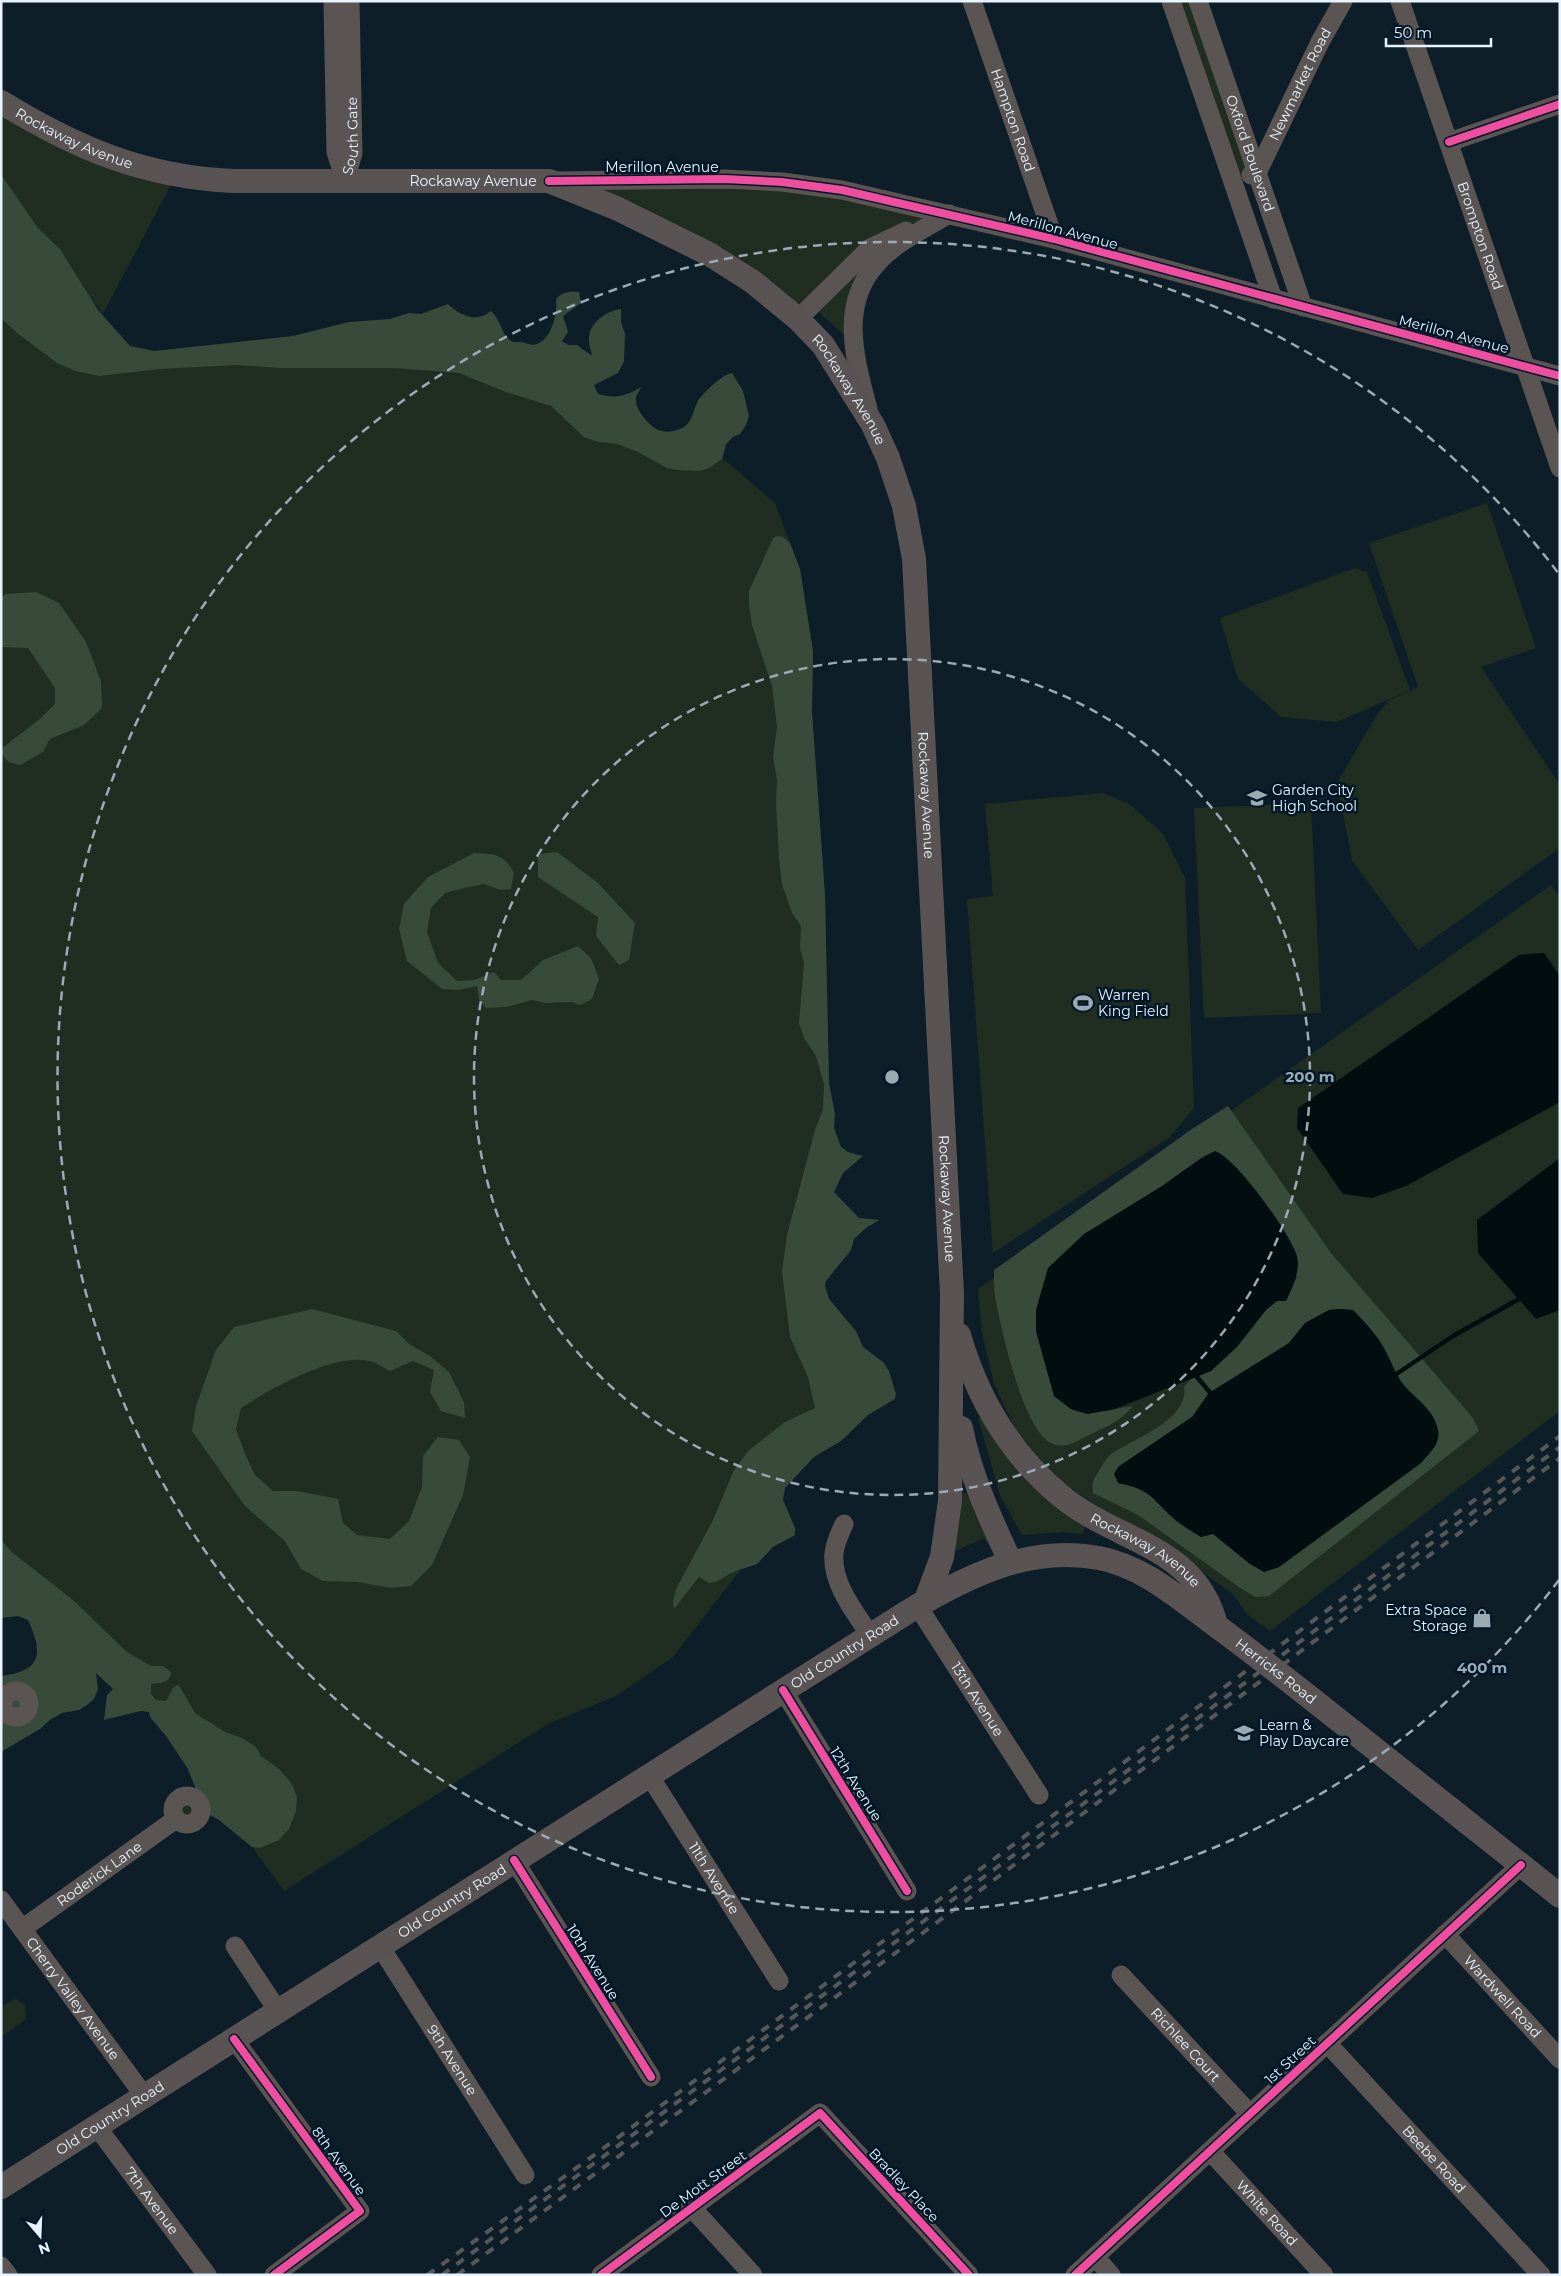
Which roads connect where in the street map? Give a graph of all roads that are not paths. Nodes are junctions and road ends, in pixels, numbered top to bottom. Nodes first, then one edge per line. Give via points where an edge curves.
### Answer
1 (335, 1) edge
2 (350, 1) edge
3 (972, 1) edge
4 (1171, 1) edge
5 (1198, 1) edge
6 (1342, 1) edge
7 (1400, 1) edge
8 (1, 102) edge
9 (1560, 104) edge
10 (1449, 142) junction
11 (1257, 173) junction
12 (345, 180) junction
13 (549, 181) junction
14 (1233, 182) junction
15 (948, 214) junction
16 (1054, 239) junction
17 (1273, 298) junction
18 (1303, 307) junction
19 (798, 319) junction
20 (1525, 366) junction
21 (1560, 376) edge
22 (872, 425) junction
23 (1560, 468) edge
24 (952, 1311) junction
25 (952, 1382) junction
26 (844, 1524) dead end
27 (1010, 1562) junction
28 (922, 1603) junction
29 (1216, 1625) junction
30 (870, 1635) junction
31 (784, 1690) junction
32 (648, 1775) junction
33 (1039, 1795) dead end
34 (176, 1819) dead end
35 (514, 1860) junction
36 (1521, 1865) junction
37 (907, 1891) dead end
38 (1560, 1896) edge
39 (1, 1900) edge
40 (22, 1929) junction
41 (1446, 1934) junction
42 (236, 1946) dead end
43 (380, 1946) junction
44 (1121, 1975) dead end
45 (779, 1982) dead end
46 (278, 2011) junction
47 (234, 2039) junction
48 (1327, 2043) junction
49 (1560, 2059) edge
50 (651, 2077) dead end
51 (145, 2097) junction
52 (820, 2113) joint
53 (1250, 2114) junction
54 (97, 2127) junction
55 (1210, 2151) junction
56 (525, 2175) dead end
57 (1, 2187) edge
58 (692, 2208) junction
59 (1095, 2257) junction
60 (1, 2266) edge
61 (8, 2275) edge
62 (206, 2275) edge
63 (274, 2275) edge
64 (601, 2275) edge
65 (753, 2275) edge
66 (969, 2275) edge
67 (1075, 2275) edge
68 (1111, 2275) edge
69 (1324, 2275) edge
70 (1541, 2275) edge

1 - 12 street, South Gate via 336,152
2 - 12 street, South Gate via 353,153
3 - 16 street, Hampton Road
4 - 14 street, Oxford Boulevard
5 - 11 street, Oxford Boulevard
6 - 11 street, Newmarket Road
7 - 10 street, Brompton Road
8 - 12 main road, Rockaway Avenue via 70,142 117,161 154,171 225,180
9 - 10 street
10 - 20 street, Brompton Road
11 - 14 street
11 - 18 street, Oxford Boulevard
12 - 13 main road, Rockaway Avenue
13 - 15 street, Merillon Avenue via 685,178 782,182 842,190
13 - 19 main road, Rockaway Avenue via 616,208 709,254 753,282
14 - 17 street, Oxford Boulevard
15 - 16 street, Merillon Avenue
15 - 19 street via 870,248
15 - 22 street via 899,244 880,260 867,274 856,300 852,338
16 - 17 street, Merillon Avenue
17 - 18 street, Merillon Avenue
18 - 20 street, Merillon Avenue
19 - 22 main road, Rockaway Avenue via 823,345
20 - 21 street, Merillon Avenue
20 - 23 street, Brompton Road
22 - 24 main road, Rockaway Avenue via 888,458 904,506 914,559
24 - 25 main road, Rockaway Avenue
24 - 29 main road, Rockaway Avenue via 968,1365 990,1411 1014,1449 1061,1497 1100,1522 1170,1558 1191,1575 1205,1596
25 - 27 main road, Rockaway Avenue via 966,1454
25 - 28 main road, Rockaway Avenue via 950,1501 942,1557
26 - 30 street via 835,1548 835,1568 847,1599
27 - 28 main road, Old Country Road
27 - 29 main road, Herricks Road via 1046,1555 1101,1558 1155,1580
28 - 30 main road, Old Country Road
28 - 33 street, 13th Avenue
29 - 36 main road, Herricks Road
30 - 31 main road, Old Country Road
31 - 32 main road, Old Country Road
31 - 37 street, 12th Avenue
32 - 35 main road, Old Country Road
32 - 45 street, 11th Avenue
34 - 40 street, Roderick Lane
35 - 43 main road, Old Country Road
35 - 50 street, 10th Avenue
36 - 38 main road, Herricks Road
36 - 41 street, 1st Street
39 - 40 street, Cherry Valley Avenue
40 - 51 street, Cherry Valley Avenue
41 - 48 street, 1st Street
41 - 49 street, Wardwell Road
42 - 46 street
43 - 46 main road, Old Country Road
43 - 56 street, 9th Avenue
44 - 53 street, Richlee Court
46 - 47 main road, Old Country Road
47 - 51 main road, Old Country Road
47 - 63 street, 8th Avenue via 360,2211
48 - 53 street, 1st Street
48 - 70 street, Beebe Road
51 - 54 main road, Old Country Road
52 - 58 street, De Mott Street
52 - 66 street, Bradley Place
53 - 55 street, 1st Street
54 - 57 main road, Old Country Road
54 - 62 street, 7th Avenue
55 - 59 street, 1st Street
55 - 69 street, White Road
58 - 64 street, De Mott Street
58 - 65 street
59 - 67 street, 1st Street
59 - 68 street
60 - 61 street

